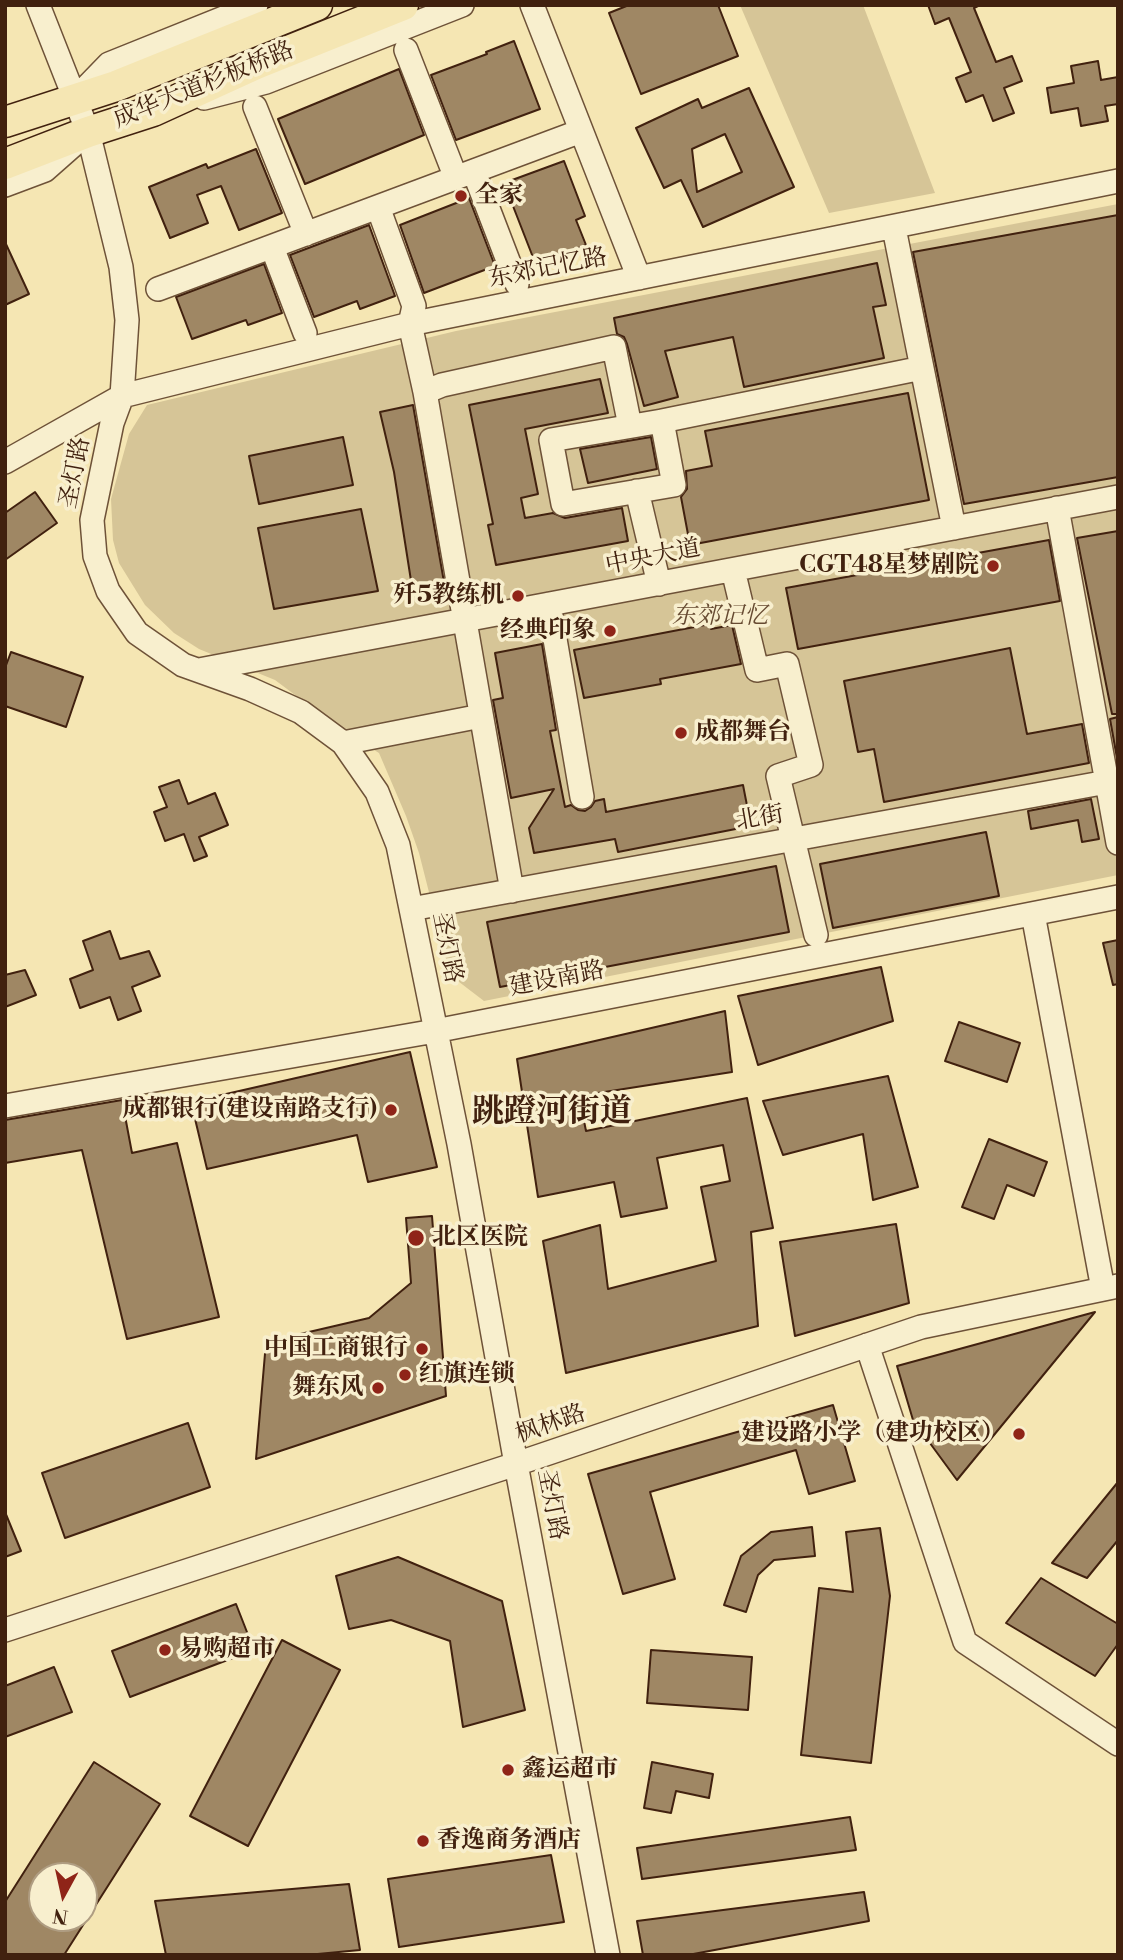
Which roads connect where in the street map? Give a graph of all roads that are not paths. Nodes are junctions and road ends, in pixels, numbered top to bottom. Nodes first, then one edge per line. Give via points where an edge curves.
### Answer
1 (38, 5) edge
2 (256, 5) edge
3 (317, 5) edge
4 (403, 5) edge
5 (462, 5) edge
6 (532, 5) edge
7 (406, 50) dead end
8 (76, 98) junction
9 (255, 107) dead end
10 (153, 111) junction
11 (6, 121) edge
12 (581, 131) junction
13 (88, 132) junction
14 (5, 164) edge
15 (465, 175) junction
16 (1118, 181) edge
17 (5, 185) edge
18 (378, 207) junction
19 (306, 234) junction
20 (896, 238) dead end
21 (272, 247) junction
22 (639, 278) junction
23 (517, 284) dead end
24 (158, 289) dead end
25 (410, 324) junction
26 (305, 333) dead end
27 (922, 368) junction
28 (425, 392) junction
29 (122, 396) junction
30 (662, 421) junction
31 (630, 426) junction
32 (5, 462) edge
33 (637, 491) junction
34 (1118, 497) edge
35 (1057, 508) junction
36 (954, 528) junction
37 (733, 570) junction
38 (659, 583) junction
39 (549, 604) junction
40 (465, 620) junction
41 (197, 671) junction
42 (481, 716) junction
43 (343, 743) junction
44 (1113, 781) edge
45 (582, 797) dead end
46 (794, 839) junction
47 (1118, 843) edge
48 (512, 891) junction
49 (1118, 897) edge
50 (411, 909) junction
51 (1032, 914) junction
52 (816, 935) dead end
53 (435, 1031) junction
54 (5, 1106) edge
55 (1110, 1287) edge
56 (867, 1345) junction
57 (516, 1464) junction
58 (5, 1630) edge
59 (1118, 1744) edge
60 (608, 1955) edge

1 - 8 street, 圣灯路
2 - 8 street via 108,64
3 - 8 main road, 成华大道杉板桥路
4 - 10 main road, 成华大道杉板桥路
5 - 10 street via 265,82
6 - 12 street
7 - 15 street
8 - 11 main road, 成华大道杉板桥路
8 - 13 street, 圣灯路
9 - 19 street
10 - 13 main road, 成华大道杉板桥路
12 - 15 street
12 - 22 street
13 - 14 main road, 成华大道杉板桥路
13 - 17 street via 45,170
13 - 29 street, 圣灯路 via 121,267 127,320
15 - 18 street
15 - 23 street
16 - 22 street, 东郊记忆路
18 - 19 street
18 - 25 street via 414,306
19 - 21 street
20 - 27 street
21 - 24 street
21 - 26 street
22 - 25 street, 东郊记忆路
25 - 28 street
25 - 29 street, 东郊记忆路
27 - 30 street
27 - 36 street
28 - 31 street via 614,347
28 - 40 street
29 - 32 street, 东郊记忆路
29 - 41 street, 圣灯路 via 92,520 94,556 108,592 137,633
30 - 31 street
30 - 33 street via 674,485
31 - 33 street via 551,440 563,504
33 - 38 street
34 - 35 street, 中央大道
35 - 36 street, 中央大道
35 - 44 street
36 - 37 street, 中央大道
37 - 38 street, 中央大道
37 - 46 street via 757,670 788,664 811,765 778,776
38 - 39 street, 中央大道
39 - 40 street, 中央大道
39 - 45 street
40 - 41 street, 中央大道
40 - 42 street
41 - 43 street, 圣灯路 via 250,688 301,712
42 - 43 street
42 - 48 street
43 - 50 street, 圣灯路 via 377,792 398,845
44 - 46 street, 北街
44 - 47 street
46 - 48 street, 北街
46 - 52 street
48 - 50 street, 北街
49 - 51 street, 建设南路
50 - 53 street, 圣灯路
51 - 53 street, 建设南路
51 - 55 street
53 - 54 street, 建设南路
53 - 57 street, 圣灯路
55 - 56 street, 枫林路 via 921,1327
56 - 57 street, 枫林路
56 - 59 street via 965,1642
57 - 58 street, 枫林路
57 - 60 street, 圣灯路

